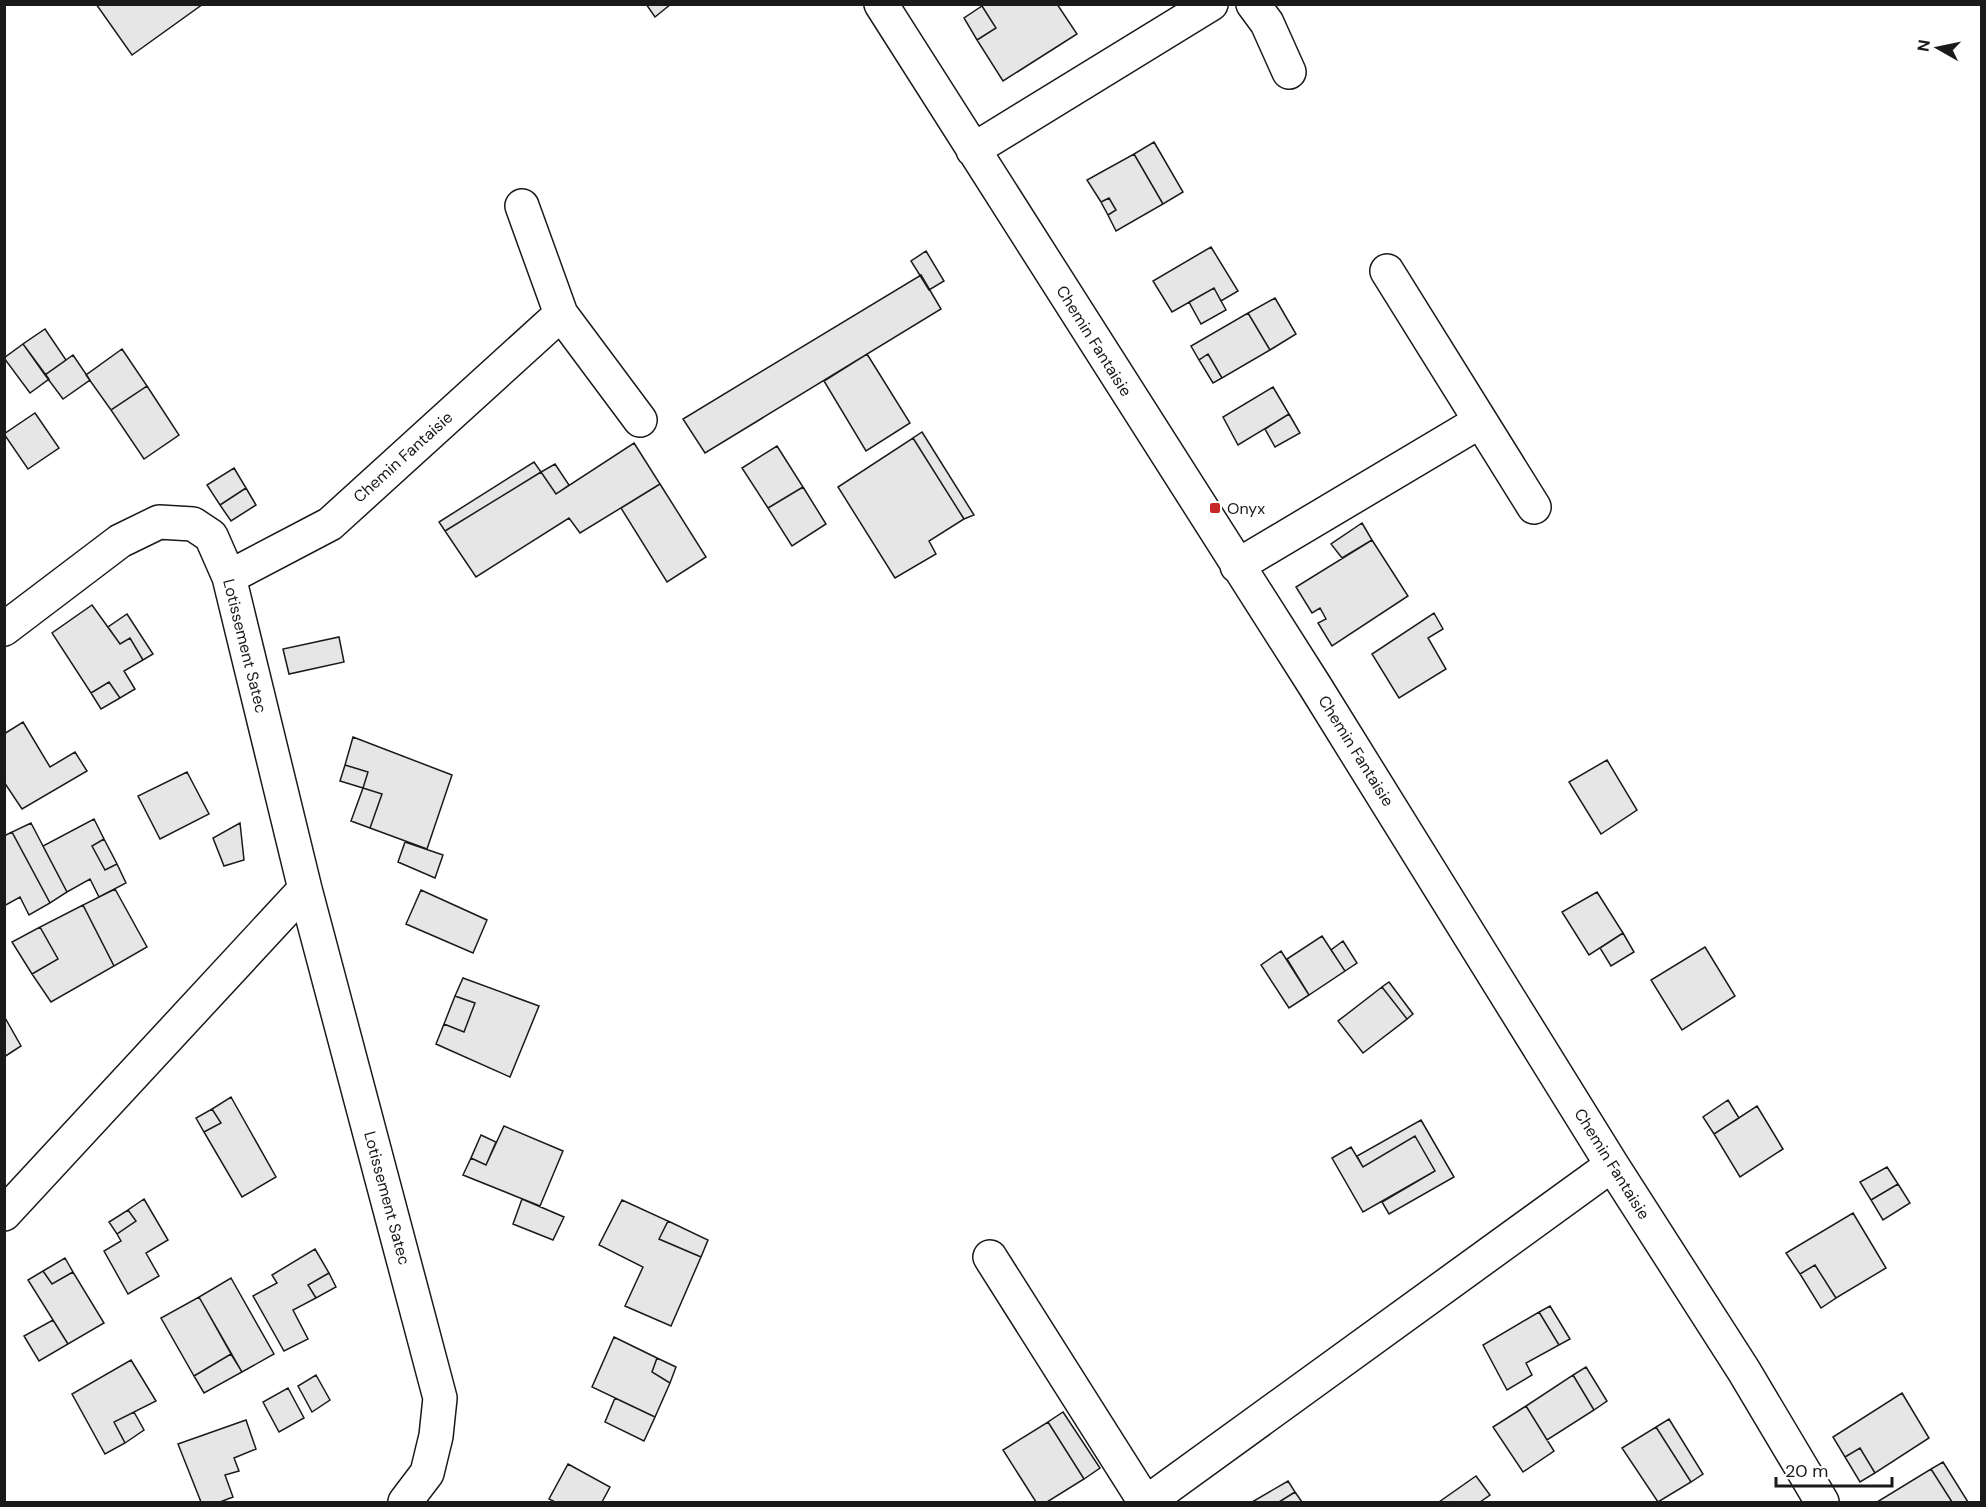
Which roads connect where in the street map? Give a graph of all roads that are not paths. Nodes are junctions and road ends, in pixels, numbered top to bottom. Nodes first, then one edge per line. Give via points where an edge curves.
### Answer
1 (881, 4) edge
2 (1211, 4) edge
3 (1253, 4) edge
4 (1289, 72) dead end
5 (973, 150) junction
6 (522, 206) dead end
7 (1387, 271) dead end
8 (561, 314) junction
9 (640, 420) dead end
10 (1479, 422) junction
11 (1534, 507) dead end
12 (1237, 566) junction
13 (229, 578) junction
14 (4, 629) edge
15 (305, 889) junction
16 (1612, 1166) junction
17 (4, 1214) edge
18 (990, 1257) dead end
19 (405, 1503) edge
20 (1146, 1503) edge
21 (1822, 1503) edge

1 - 5 street, Chemin Fantaisie
2 - 5 street
3 - 4 street via 1267,23
5 - 12 street, Chemin Fantaisie
6 - 8 street
7 - 10 street
8 - 9 street
8 - 13 street, Chemin Fantaisie via 330,524
10 - 11 street
10 - 12 street
12 - 16 street, Chemin Fantaisie
13 - 14 street, Lotissement Satec via 211,536 193,524 159,522 120,541
13 - 15 street, Lotissement Satec
15 - 17 street
15 - 19 street, Lotissement Satec via 440,1398 427,1473
16 - 20 street
16 - 21 street, Chemin Fantaisie via 1744,1371
18 - 20 street

